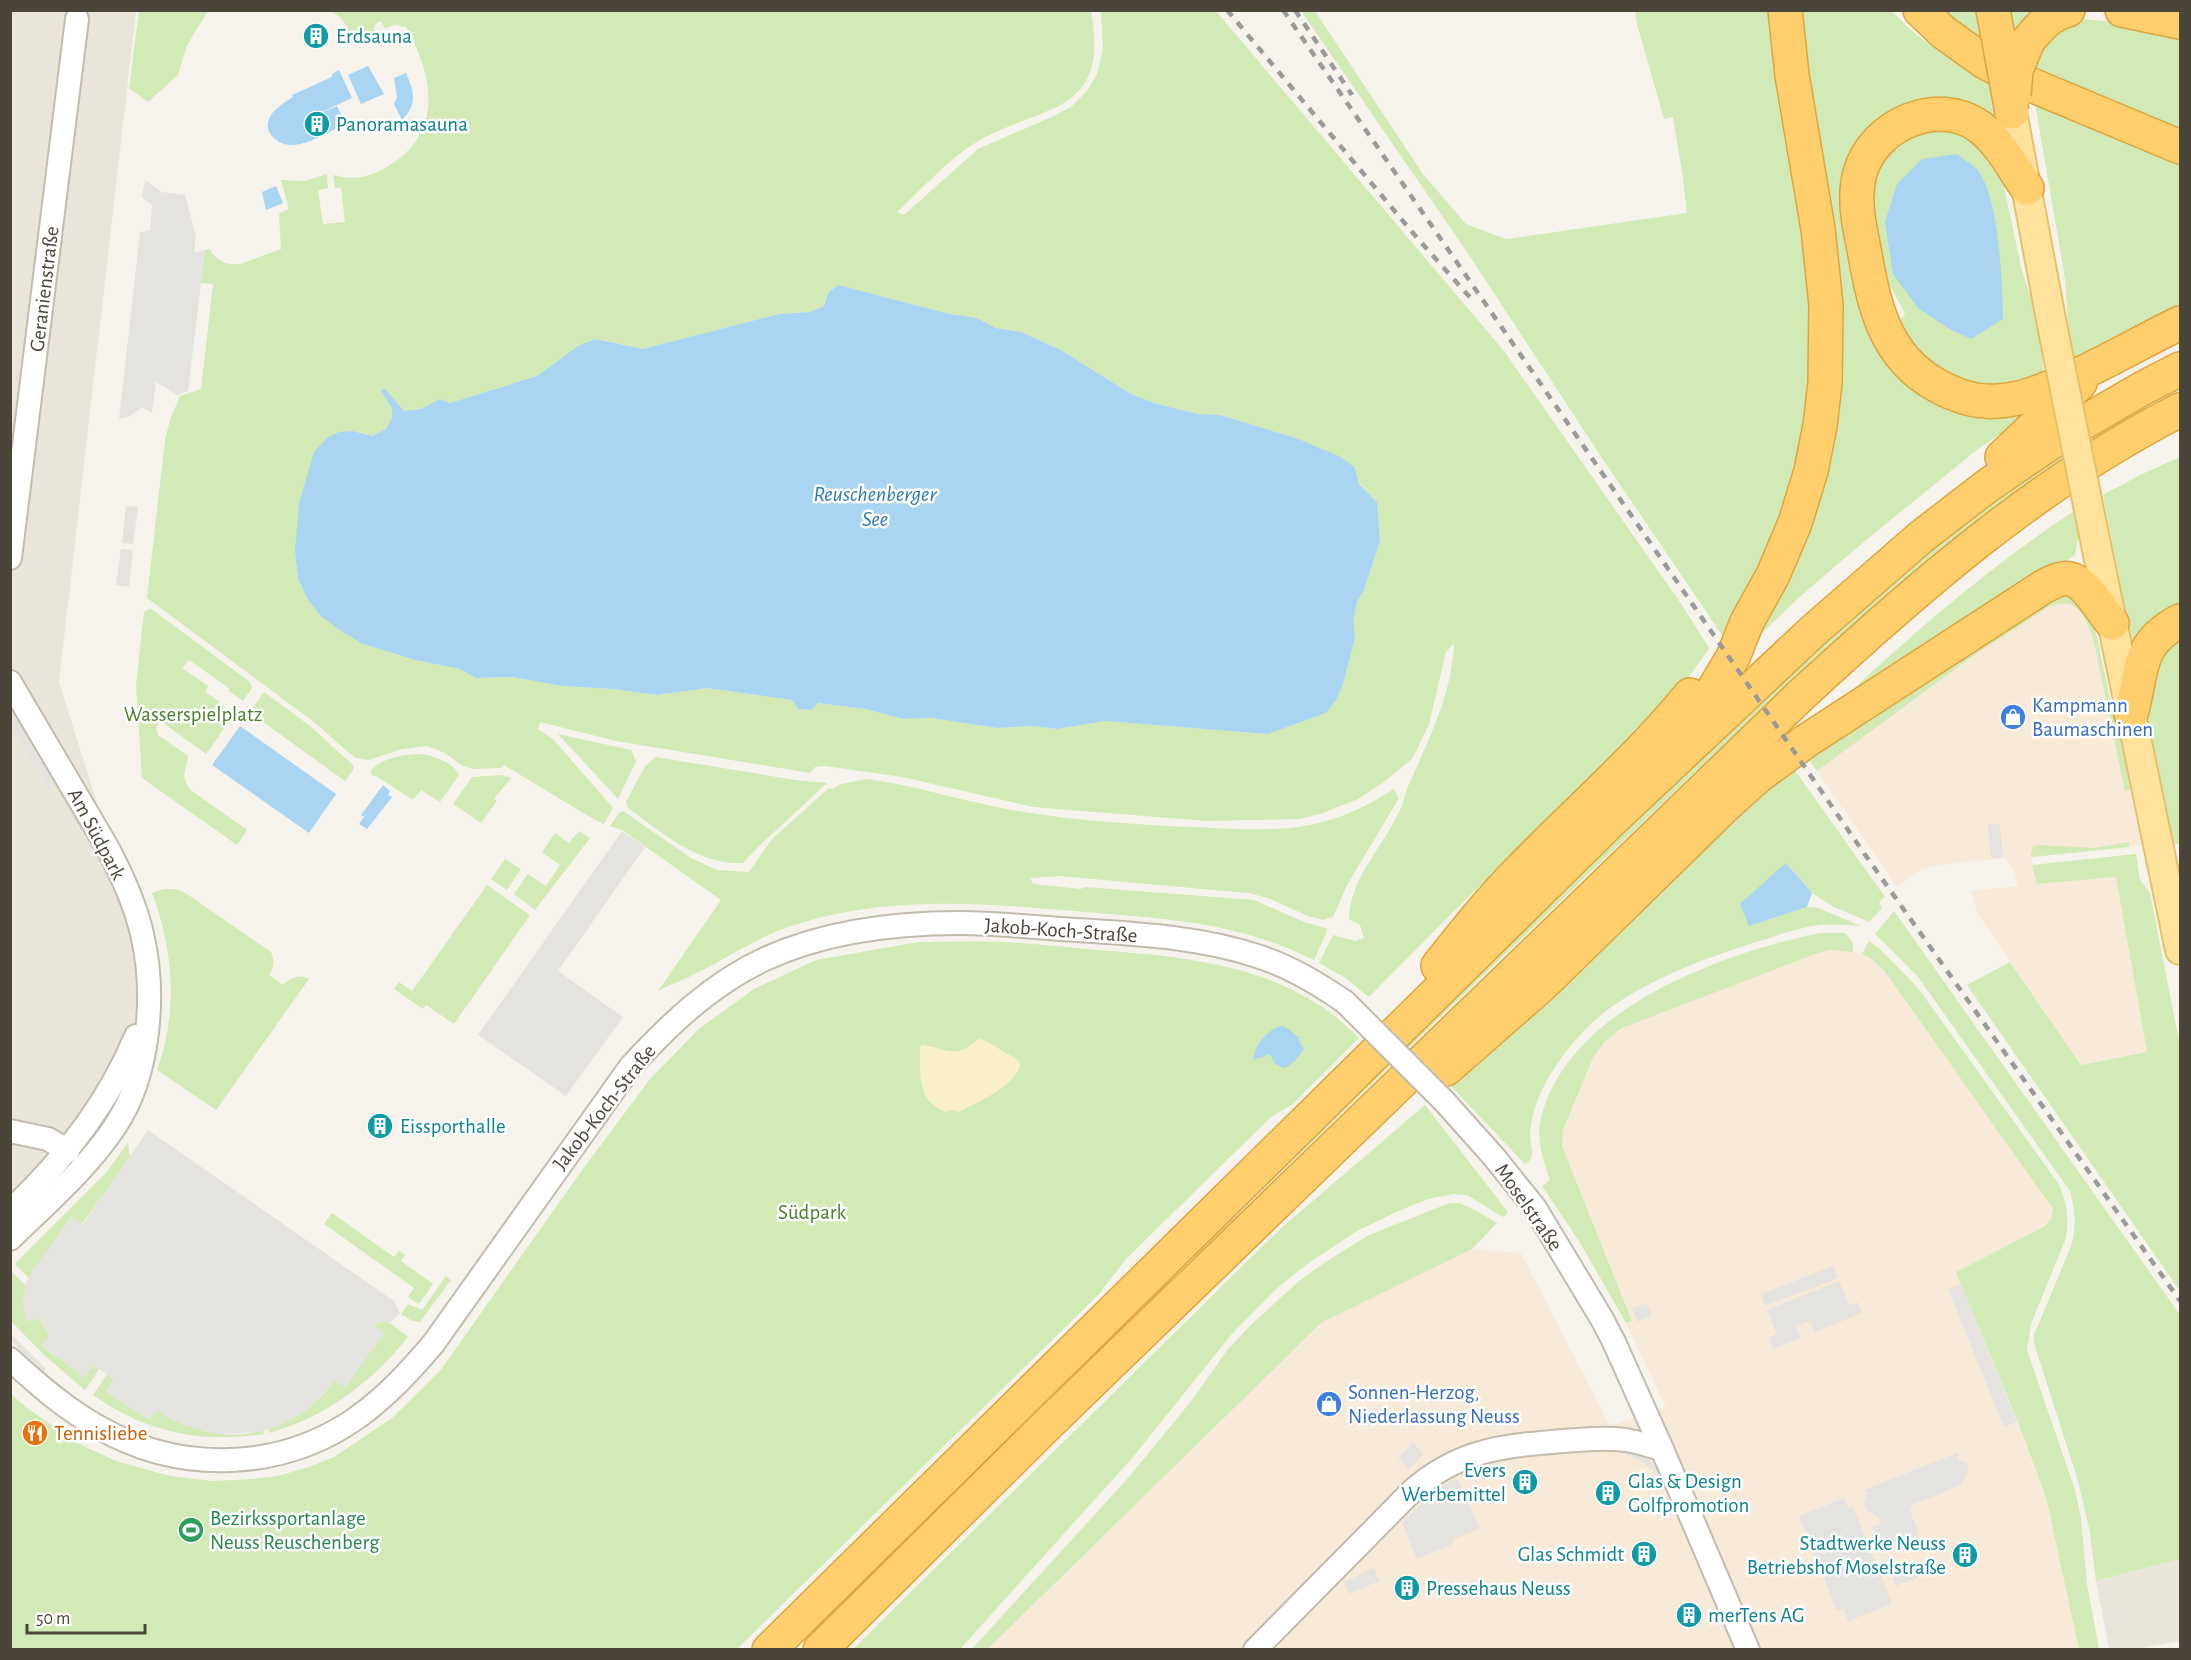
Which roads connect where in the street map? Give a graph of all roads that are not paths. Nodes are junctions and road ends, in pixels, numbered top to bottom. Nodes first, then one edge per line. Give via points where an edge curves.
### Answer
1 (1785, 10) edge
2 (1920, 10) edge
3 (2068, 10) edge
4 (2122, 10) edge
5 (77, 19) dead end
6 (2181, 22) edge
7 (2007, 29) edge
8 (2012, 112) joint
9 (2181, 147) edge
10 (2027, 188) junction
11 (2181, 323) edge
12 (2110, 359) junction
13 (2181, 369) edge
14 (2181, 410) edge
15 (2181, 436) edge
16 (1959, 507) junction
17 (10, 558) edge
18 (2181, 621) edge
19 (1747, 622) junction
20 (2112, 623) junction
21 (10, 682) edge
22 (2131, 714) junction
23 (1611, 821) junction
24 (1590, 901) junction
25 (2181, 950) edge
26 (148, 998) junction
27 (1345, 1002) joint
28 (1380, 1103) junction
29 (117, 1124) junction
30 (10, 1131) edge
31 (82, 1131) junction
32 (68, 1151) junction
33 (1234, 1194) junction
34 (10, 1211) edge
35 (10, 1239) edge
36 (10, 1359) edge
37 (1662, 1449) junction
38 (769, 1650) edge
39 (820, 1650) edge
40 (1255, 1650) edge
41 (1748, 1650) edge

1 - 19 highway via 1827,305 1825,383 1820,426 1795,523
2 - 9 highway via 1985,62
3 - 7 highway via 2040,26
4 - 6 highway
5 - 17 street, Geranienstraße
7 - 8 highway, bridge via 2016,70
8 - 10 main road
10 - 12 highway via 1994,141 1979,127 1957,116 1908,119 1887,132 1870,151 1860,172 1856,199 1869,281 1883,327 1911,369 1951,393 1973,399 1997,402 2025,398
10 - 20 main road, bridge
11 - 12 highway
12 - 16 highway via 1993,465
13 - 16 highway via 2062,435
14 - 24 highway via 2070,475 1943,568 1800,696
15 - 24 highway via 2109,470 1967,571 1890,633 1642,869
16 - 23 highway via 1821,624
18 - 22 highway via 2160,634 2146,650
19 - 23 highway via 1733,657 1708,699
19 - 33 highway via 1666,724 1519,870 1423,984 1251,1154
20 - 22 main road
20 - 28 highway via 2084,585 2070,579 2056,581 1816,734 1757,777 1543,984 1449,1067
21 - 26 street, Am Südpark via 120,873 142,935
22 - 25 main road
23 - 33 highway
24 - 28 highway
26 - 29 street, Am Südpark via 143,1055
26 - 31 street, Am Südpark via 118,1077
27 - 36 street, Jakob-Koch-Straße via 1314,981 1256,955 1164,938 961,923 857,932 804,944 730,979 698,1000 665,1030 631,1066 433,1344 391,1390 326,1436 262,1458 208,1461 168,1455 98,1427 48,1393
27 - 37 street, Moselstraße, bridge via 1444,1101 1522,1191 1614,1342
28 - 39 highway via 1048,1423
29 - 31 street
29 - 35 street, Am Südpark via 67,1183
30 - 32 street via 48,1139
31 - 32 street, Am Südpark
32 - 34 street, Am Südpark
33 - 38 highway
37 - 40 street via 1628,1440 1599,1438 1496,1447 1451,1463 1412,1491
37 - 41 street, Moselstraße

